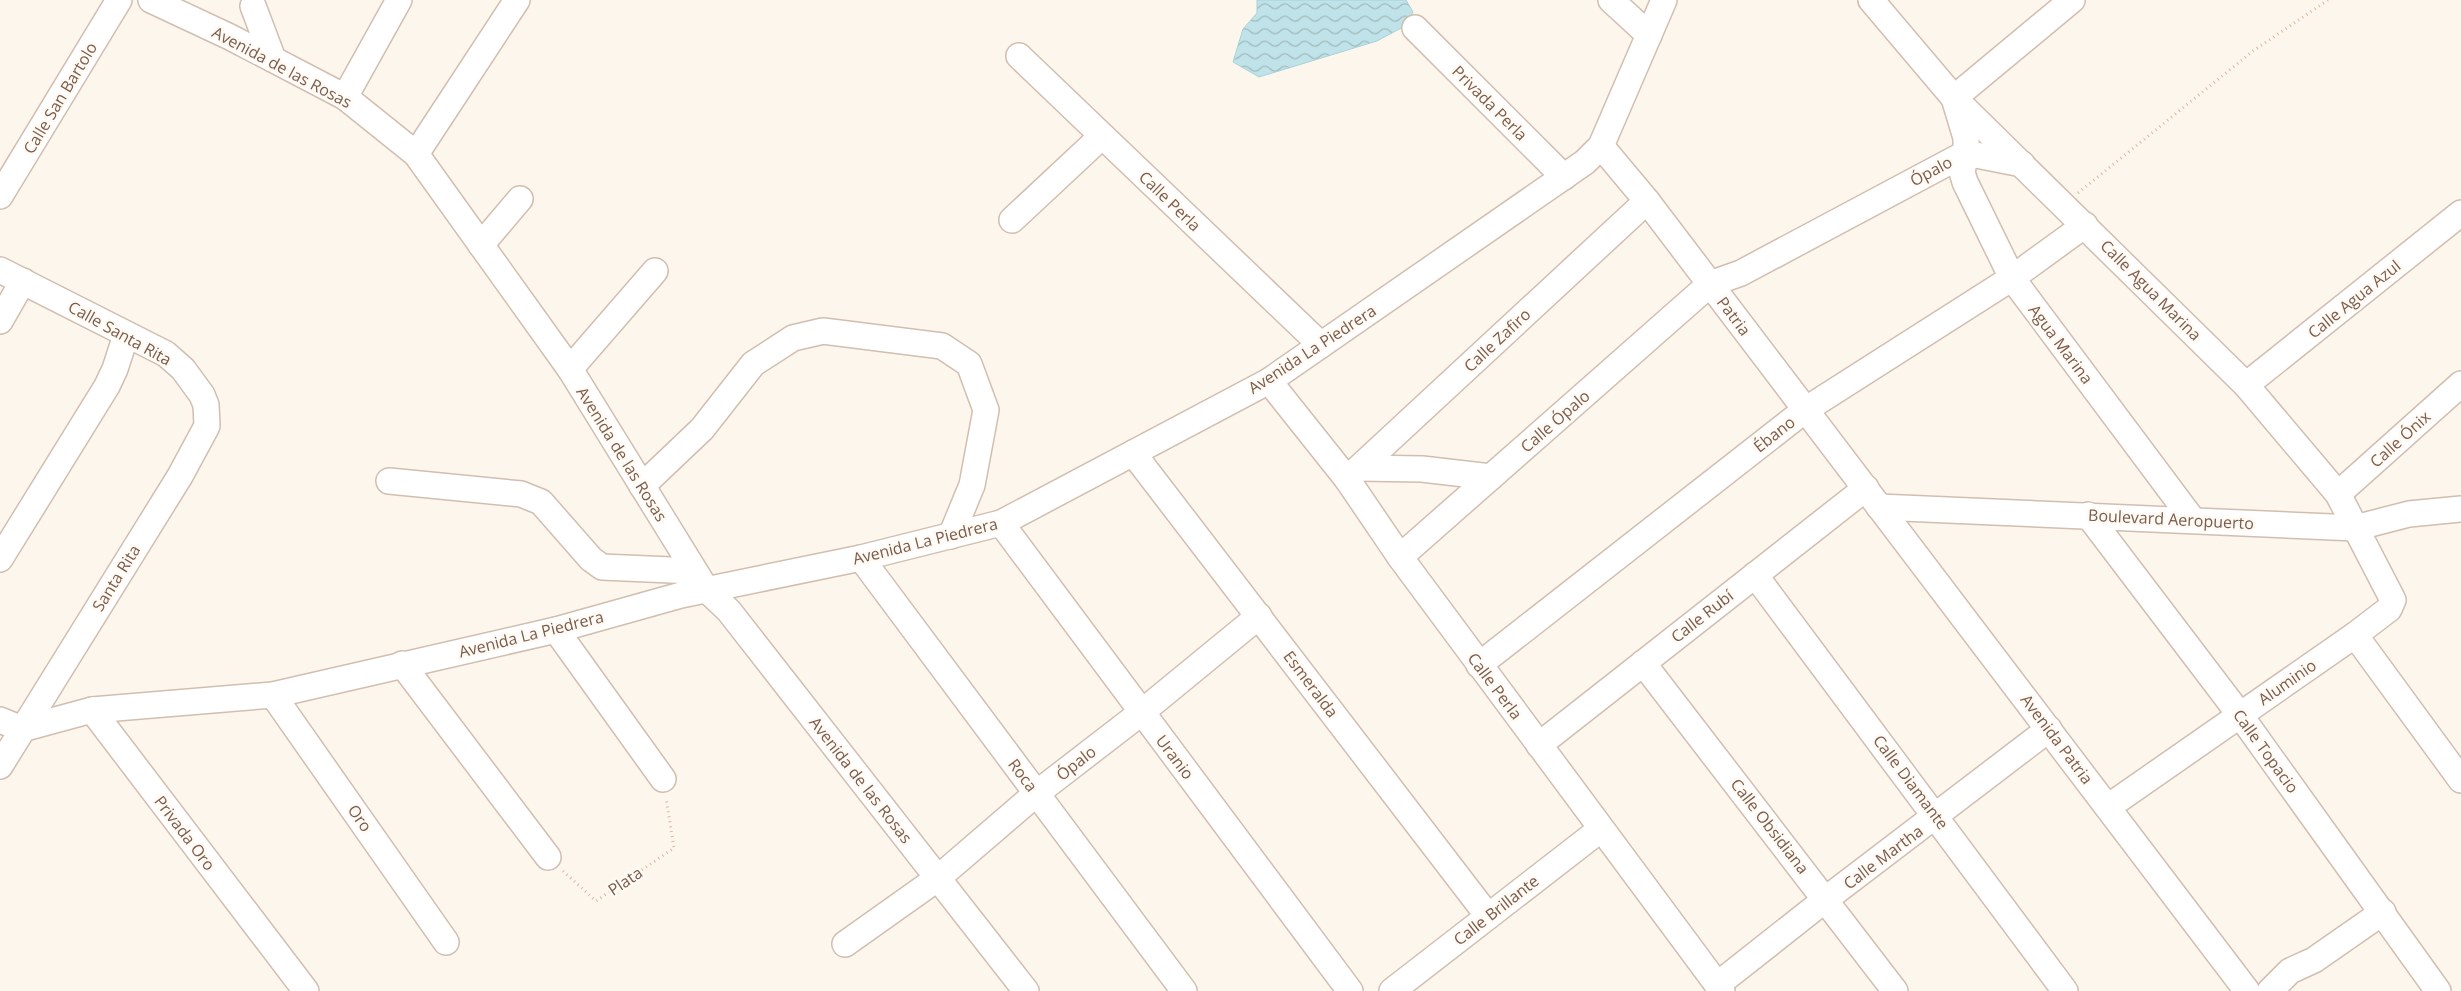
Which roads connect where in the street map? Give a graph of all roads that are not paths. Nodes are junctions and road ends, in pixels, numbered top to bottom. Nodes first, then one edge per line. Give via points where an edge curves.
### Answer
1 (119, 0) edge
2 (151, 0) edge
3 (399, 0) edge
4 (517, 0) edge
5 (1611, 0) edge
6 (1664, 0) edge
7 (2072, 0) edge
8 (1875, 1) edge
9 (254, 3) edge
10 (1415, 28) dead end
11 (1649, 35) junction
12 (230, 37) junction
13 (1019, 56) dead end
14 (273, 59) junction
15 (345, 97) junction
16 (1954, 98) junction
17 (1102, 136) junction
18 (1601, 146) junction
19 (1966, 153) junction
20 (416, 154) junction
21 (2022, 164) junction
22 (1564, 177) junction
23 (0, 196) edge
24 (520, 199) dead end
25 (1647, 202) junction
26 (2461, 214) edge
27 (1012, 220) dead end
28 (2085, 225) junction
29 (481, 245) junction
30 (0, 270) edge
31 (655, 271) dead end
32 (2012, 278) junction
33 (23, 281) junction
34 (1710, 284) junction
35 (0, 322) edge
36 (126, 335) junction
37 (1321, 345) junction
38 (570, 369) junction
39 (1269, 381) junction
40 (2461, 384) edge
41 (2246, 385) junction
42 (1805, 410) junction
43 (207, 426) joint
44 (1133, 453) junction
45 (1353, 474) junction
46 (1491, 477) junction
47 (389, 481) dead end
48 (642, 486) junction
49 (2338, 494) junction
50 (1872, 497) junction
51 (2461, 510) edge
52 (2088, 515) junction
53 (2192, 519) junction
54 (1001, 523) junction
55 (2355, 528) junction
56 (951, 536) junction
57 (1400, 557) junction
58 (861, 558) junction
59 (0, 559) edge
60 (1755, 575) junction
61 (700, 580) junction
62 (2392, 606) joint
63 (1259, 616) junction
64 (556, 630) junction
65 (2355, 634) junction
66 (1643, 663) junction
67 (402, 664) junction
68 (1479, 664) junction
69 (273, 694) junction
70 (92, 710) junction
71 (1142, 712) junction
72 (2240, 715) junction
73 (11, 724) edge
74 (2049, 729) junction
75 (1539, 745) junction
76 (0, 766) edge
77 (663, 779) road end
78 (2461, 780) edge
79 (1037, 793) junction
80 (2108, 807) junction
81 (1936, 816) junction
82 (1601, 829) junction
83 (548, 857) road end
84 (938, 878) junction
85 (1826, 899) junction
86 (2383, 912) junction
87 (1488, 916) junction
88 (446, 942) dead end
89 (845, 944) dead end
90 (1719, 988) edge
91 (306, 991) edge
92 (1026, 991) edge
93 (1184, 991) edge
94 (1350, 991) edge
95 (1392, 991) edge
96 (1895, 991) edge
97 (2065, 991) edge
98 (2247, 991) edge
99 (2270, 991) edge
100 (2438, 991) edge

1 - 23 street, Calle San Bartolo
2 - 12 street, Avenida de las Rosas
3 - 15 street
4 - 20 street
5 - 11 street
6 - 11 street, Avenida La Piedrera
7 - 16 street
8 - 16 street, Calle Agua Marina
9 - 12 street
9 - 14 street
10 - 22 street, Privada Perla
11 - 18 street, Avenida La Piedrera
12 - 14 street, Avenida de las Rosas
13 - 17 street, Calle Perla
14 - 15 street, Avenida de las Rosas
15 - 20 street, Avenida de las Rosas
16 - 19 street, Ópalo via 1966,138
16 - 21 street, Calle Agua Marina
17 - 27 street
17 - 37 street, Calle Perla
18 - 22 street, Avenida La Piedrera
18 - 25 street, Patria
19 - 21 street
19 - 32 street, Agua Marina via 1962,172 1964,182
19 - 34 street, Ópalo via 1741,272
20 - 29 street, Avenida de las Rosas
21 - 28 street, Calle Agua Marina
22 - 37 street, Avenida La Piedrera
24 - 29 street
25 - 34 street, Patria
25 - 45 street, Calle Zafiro
26 - 41 street, Calle Agua Azul
28 - 32 street, Ébano
28 - 41 street, Calle Agua Marina
29 - 38 street, Avenida de las Rosas
30 - 33 street, Calle Santa Rita
31 - 38 street
32 - 42 street, Ébano
32 - 53 street, Agua Marina
33 - 35 street
33 - 36 street, Calle Santa Rita
34 - 42 street, Patria
34 - 46 street, Calle Ópalo
36 - 43 street, Calle Santa Rita via 166,354 183,369 202,395
36 - 59 street via 107,386
37 - 39 street, Avenida La Piedrera
38 - 48 street, Avenida de las Rosas
39 - 44 street, Avenida La Piedrera
39 - 45 street, Calle Perla
40 - 49 street, Calle Ónix
41 - 49 street, Calle Agua Marina
42 - 50 street, Patria
42 - 68 street, Ébano
43 - 73 street, Santa Rita via 180,476
44 - 54 street, Avenida La Piedrera
44 - 63 street, Esmeralda
45 - 46 street via 1422,469
45 - 57 street, Calle Perla
46 - 57 street, Calle Ópalo
47 - 61 street via 521,494 541,502 591,559 602,567
48 - 56 street via 702,429 753,364 793,338 823,331 942,346 969,364 986,410 972,485
48 - 61 street, Avenida de las Rosas
49 - 55 street, Calle Agua Marina
50 - 52 street, Boulevard Aeropuerto
50 - 60 street, Calle Rubí
50 - 74 street, Avenida Patria
51 - 55 street, Boulevard Aeropuerto via 2409,514
52 - 53 street, Boulevard Aeropuerto
52 - 72 street, Calle Topacio
53 - 55 street, Boulevard Aeropuerto
54 - 56 street, Avenida La Piedrera
54 - 71 street, Uranio
55 - 62 street, Calle Agua Marina via 2392,594
56 - 58 street, Avenida La Piedrera
57 - 68 street, Calle Perla
58 - 61 street, Avenida La Piedrera
58 - 79 street, Roca
60 - 66 street, Calle Rubí
60 - 81 street, Calle Diamante
61 - 64 street, Avenida La Piedrera
61 - 84 street, Avenida de las Rosas via 729,611
62 - 65 street, Aluminio
63 - 71 street, Ópalo
63 - 87 street, Esmeralda
64 - 67 street, Avenida La Piedrera
64 - 77 street
65 - 72 street, Aluminio
65 - 78 street
66 - 75 street, Calle Rubí
66 - 85 street, Calle Obsidiana
67 - 69 street, Avenida La Piedrera
67 - 83 street
68 - 75 street, Calle Perla
69 - 70 street, Avenida La Piedrera
69 - 88 street, Oro
70 - 73 street, Avenida La Piedrera
70 - 91 street, Privada Oro
71 - 79 street, Ópalo
71 - 94 street, Uranio
72 - 80 street, Aluminio
72 - 86 street, Calle Topacio
73 - 76 street, Santa Rita
74 - 80 street, Avenida Patria
74 - 81 street, Calle Martha
75 - 82 street, Calle Perla
79 - 84 street, Ópalo
79 - 93 street, Roca
80 - 98 street, Avenida Patria
81 - 85 street, Calle Martha
81 - 97 street, Calle Diamante
82 - 87 street, Calle Brillante
82 - 90 street, Calle Perla
84 - 89 street, Ópalo
84 - 92 street, Avenida de las Rosas
85 - 90 street, Calle Martha
85 - 96 street, Calle Obsidiana
86 - 99 street via 2314,960 2290,971
86 - 100 street, Calle Topacio
87 - 95 street, Calle Brillante

